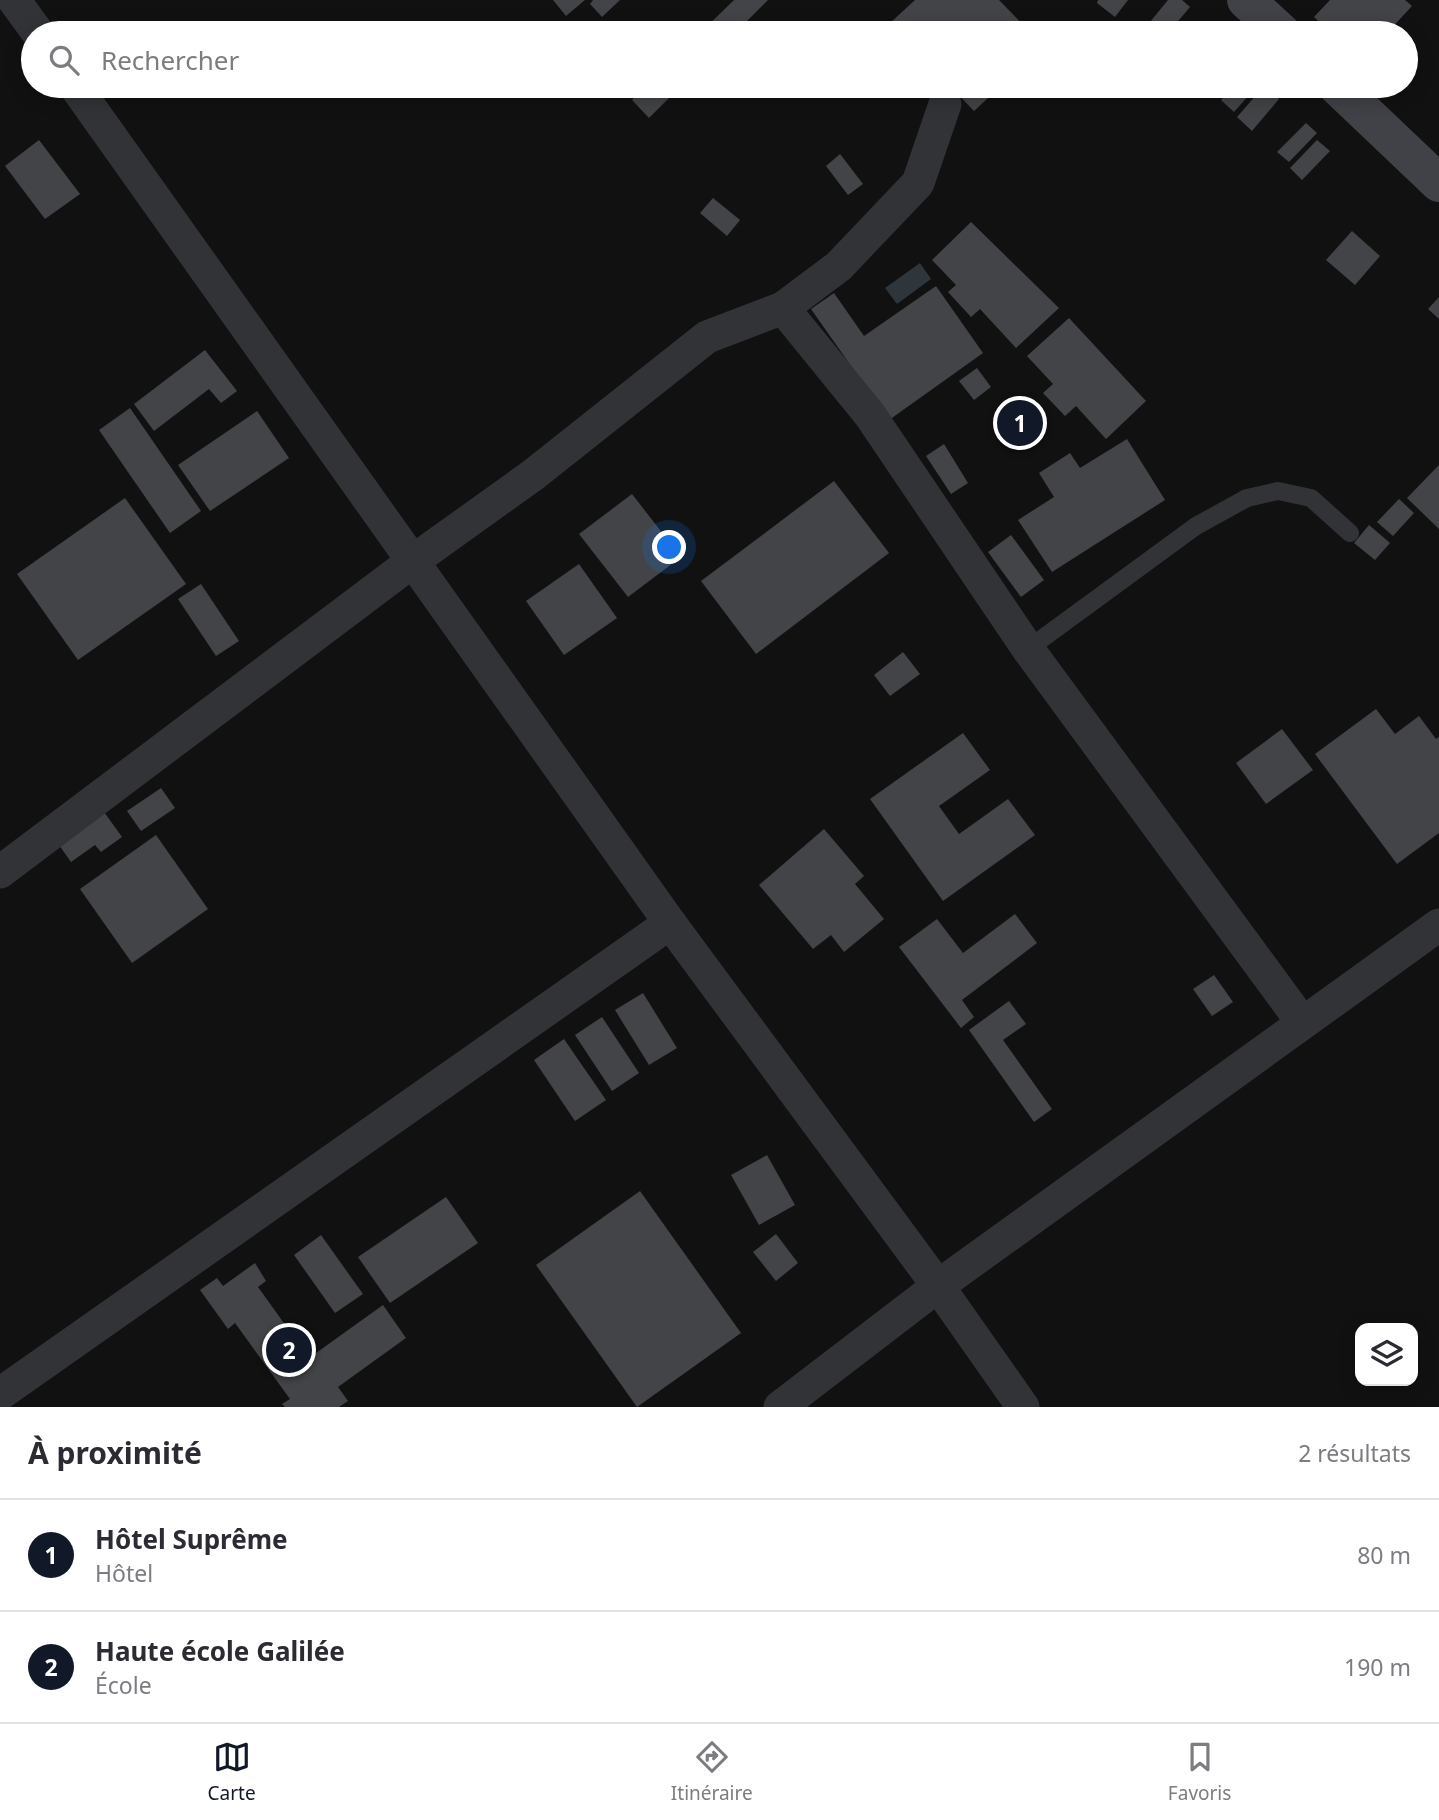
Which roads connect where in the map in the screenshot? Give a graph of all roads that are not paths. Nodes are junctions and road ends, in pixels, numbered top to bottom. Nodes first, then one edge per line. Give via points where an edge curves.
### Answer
1 (14, 0) edge
2 (1247, 0) edge
3 (29, 21) edge
4 (1269, 21) edge
5 (84, 98) edge
6 (1350, 98) edge
7 (945, 104) dead end
8 (1439, 183) edge
9 (783, 308) junction
10 (1350, 533) dead end
11 (413, 561) junction
12 (1028, 649) junction
13 (0, 872) edge
14 (670, 923) junction
15 (1439, 925) edge
16 (1302, 1023) junction
17 (938, 1286) junction
18 (0, 1394) edge
19 (780, 1407) edge
20 (1023, 1407) edge

1 - 3 street
2 - 4 main road
5 - 11 street
6 - 8 main road
7 - 9 street via 918,183 839,266
9 - 11 street via 707,337 533,475
9 - 12 street via 870,415
10 - 12 lane via 1311,498 1278,491 1247,498 1196,526
11 - 13 street
11 - 14 street
12 - 16 street
14 - 17 street
14 - 18 street
15 - 16 street
16 - 17 street
17 - 19 street
17 - 20 street

